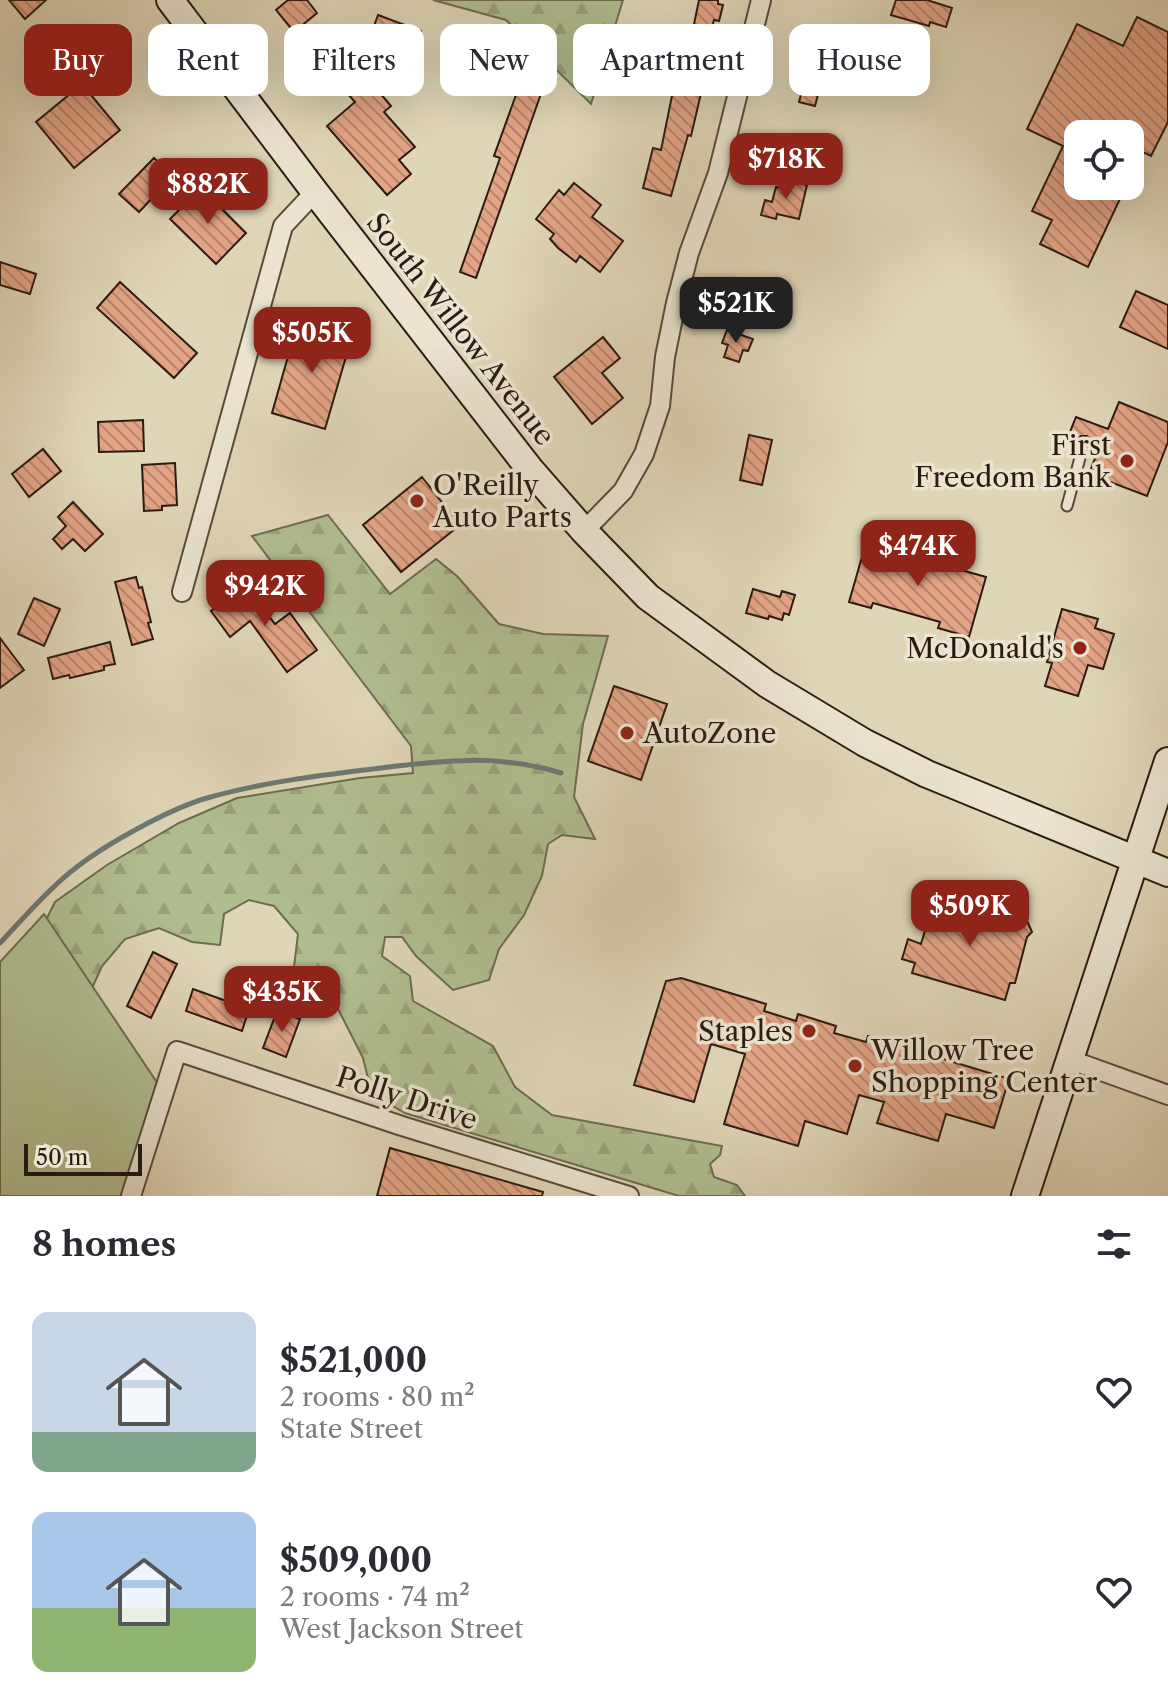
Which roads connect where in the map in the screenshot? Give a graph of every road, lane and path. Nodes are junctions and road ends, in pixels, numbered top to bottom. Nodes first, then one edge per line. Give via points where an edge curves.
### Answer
1 (170, 0) edge
2 (761, 0) edge
3 (315, 192) junction
4 (1084, 443) dead end
5 (1067, 506) dead end
6 (584, 531) junction
7 (182, 592) dead end
8 (1168, 761) edge
9 (1168, 830) edge
10 (1135, 860) junction
11 (1168, 873) edge
12 (1068, 1059) junction
13 (1168, 1095) edge
14 (131, 1196) edge
15 (629, 1196) edge
16 (1025, 1196) edge

1 - 3 main road, South Willow Avenue
2 - 6 street via 718,173 676,303 660,406 644,454 623,491
3 - 6 main road, South Willow Avenue
3 - 7 street via 283,226
4 - 5 lane
6 - 10 main road, South Willow Avenue via 648,597 767,684 865,743
8 - 9 main road
8 - 10 main road
10 - 11 main road, South Willow Avenue
10 - 12 main road
12 - 13 street
12 - 16 main road
14 - 15 street, Polly Drive via 177,1051

